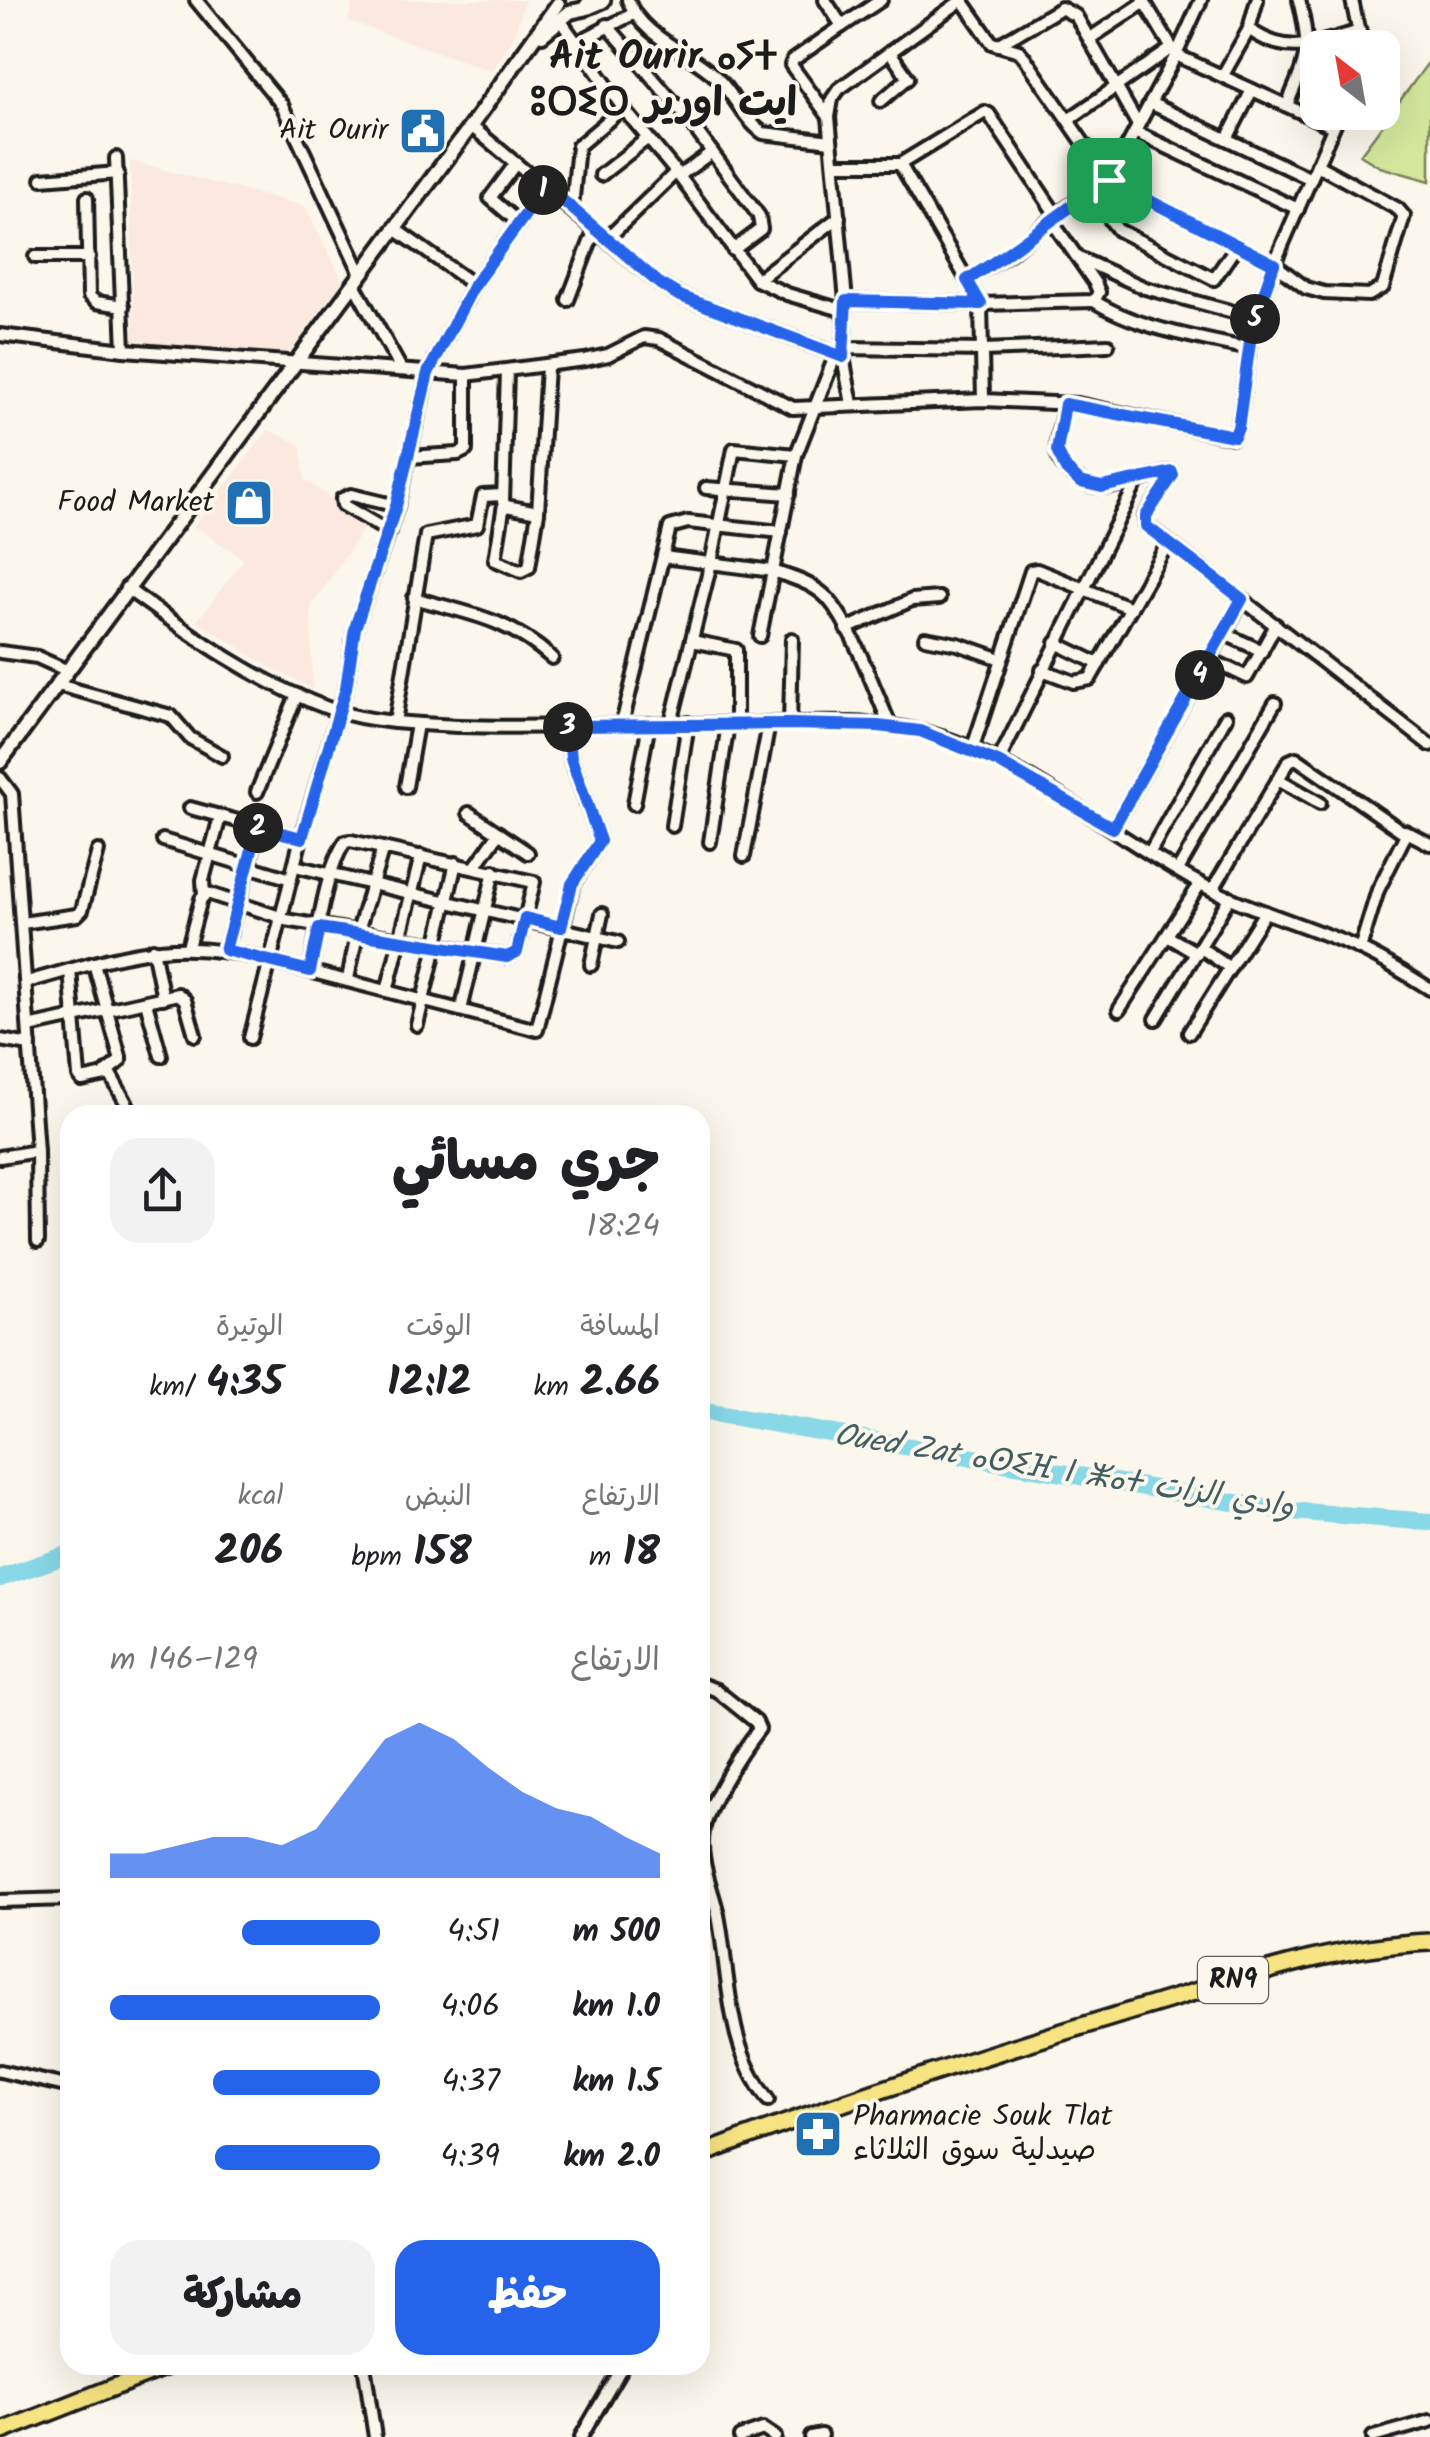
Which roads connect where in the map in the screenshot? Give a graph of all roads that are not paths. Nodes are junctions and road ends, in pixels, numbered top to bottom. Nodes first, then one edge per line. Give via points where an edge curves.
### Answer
1 (196, 0) edge
2 (628, 0) edge
3 (826, 0) edge
4 (881, 0) edge
5 (962, 0) edge
6 (1201, 0) edge
7 (1257, 0) edge
8 (1298, 0) edge
9 (1352, 0) edge
10 (1144, 1) edge
11 (593, 2) edge
12 (561, 9) edge
13 (633, 14) junction
14 (608, 25) junction
15 (842, 26) junction
16 (1249, 29) junction
17 (1305, 30) edge
18 (1360, 30) edge
19 (1088, 39) junction
20 (576, 44) junction
21 (998, 45) junction
22 (1300, 46) edge
23 (1174, 51) junction
24 (890, 52) junction
25 (1300, 74) edge
26 (1222, 75) junction
27 (1116, 86) junction
28 (1252, 90) junction
29 (881, 101) dead end
30 (1150, 103) junction
31 (1286, 106) junction
32 (624, 108) junction
33 (1300, 112) edge
34 (829, 117) junction
35 (1068, 120) junction
36 (472, 126) junction
37 (1136, 128) junction
38 (1332, 130) edge
39 (648, 138) junction
40 (1227, 139) junction
41 (832, 141) junction
42 (712, 152) junction
43 (116, 158) dead end
44 (516, 162) junction
45 (834, 164) junction
46 (900, 164) junction
47 (1317, 165) junction
48 (118, 173) junction
49 (601, 174) dead end
50 (678, 174) junction
51 (42, 179) dead end
52 (1312, 179) junction
53 (1115, 182) junction
54 (546, 186) junction
55 (87, 198) dead end
56 (572, 208) junction
57 (1298, 208) junction
58 (839, 216) junction
59 (1053, 218) junction
60 (519, 223) junction
61 (595, 228) junction
62 (394, 229) junction
63 (608, 238) junction
64 (1237, 245) junction
65 (734, 250) junction
66 (35, 257) dead end
67 (88, 257) junction
68 (1077, 257) junction
69 (1274, 264) junction
70 (358, 279) junction
71 (757, 280) junction
72 (967, 280) junction
73 (474, 285) junction
74 (568, 300) dead end
75 (1094, 301) junction
76 (981, 304) junction
77 (123, 306) junction
78 (845, 306) junction
79 (1255, 318) junction
80 (0, 335) edge
81 (1108, 345) dead end
82 (1249, 349) junction
83 (124, 350) junction
84 (984, 350) junction
85 (841, 353) junction
86 (295, 364) junction
87 (547, 366) junction
88 (401, 369) junction
89 (507, 372) junction
90 (428, 373) junction
91 (466, 375) junction
92 (984, 400) junction
93 (852, 404) junction
94 (1065, 404) junction
95 (815, 406) junction
96 (796, 455) junction
97 (408, 457) junction
98 (1137, 482) junction
99 (706, 488) dead end
100 (727, 490) junction
101 (788, 494) junction
102 (503, 500) junction
103 (396, 506) junction
104 (538, 512) junction
105 (720, 526) junction
106 (389, 532) junction
107 (781, 532) junction
108 (1168, 543) junction
109 (663, 557) junction
110 (711, 563) junction
111 (773, 571) junction
112 (1084, 587) junction
113 (126, 588) junction
114 (414, 598) junction
115 (938, 598) dead end
116 (1242, 599) junction
117 (1131, 608) junction
118 (1276, 625) junction
119 (846, 629) junction
120 (1223, 633) junction
121 (760, 636) dead end
122 (925, 638) dead end
123 (792, 639) dead end
124 (692, 641) junction
125 (1056, 643) junction
126 (1262, 651) junction
127 (0, 652) edge
128 (552, 658) dead end
129 (1002, 659) junction
130 (1208, 659) junction
131 (1098, 664) junction
132 (1042, 670) junction
133 (68, 672) junction
134 (58, 685) junction
135 (297, 696) junction
136 (1275, 704) dead end
137 (338, 711) junction
138 (1226, 718) dead end
139 (395, 722) junction
140 (671, 723) junction
141 (688, 723) junction
142 (417, 724) junction
143 (622, 724) junction
144 (649, 724) junction
145 (732, 724) junction
146 (769, 724) junction
147 (790, 724) junction
148 (568, 726) junction
149 (890, 728) junction
150 (1430, 744) edge
151 (972, 750) junction
152 (222, 756) dead end
153 (0, 762) edge
154 (998, 762) junction
155 (0, 778) edge
156 (1278, 779) junction
157 (406, 787) dead end
158 (257, 792) dead end
159 (1320, 803) dead end
160 (634, 804) dead end
161 (190, 808) dead end
162 (470, 813) dead end
163 (220, 816) junction
164 (672, 826) dead end
165 (258, 827) junction
166 (1113, 828) junction
167 (1405, 832) junction
168 (499, 833) junction
169 (302, 838) junction
170 (162, 840) dead end
171 (710, 842) dead end
172 (1430, 844) edge
173 (382, 848) junction
174 (98, 851) dead end
175 (1150, 852) junction
176 (528, 853) dead end
177 (210, 854) junction
178 (421, 856) junction
179 (744, 856) dead end
180 (456, 863) junction
181 (248, 866) junction
182 (295, 866) junction
183 (474, 868) junction
184 (1178, 870) junction
185 (494, 872) junction
186 (332, 874) junction
187 (291, 878) junction
188 (371, 883) junction
189 (1200, 884) junction
190 (1213, 889) junction
191 (411, 892) junction
192 (204, 895) junction
193 (1230, 897) junction
194 (446, 900) junction
195 (238, 904) junction
196 (484, 909) junction
197 (1265, 912) junction
198 (602, 914) dead end
199 (280, 918) junction
200 (525, 918) junction
201 (22, 923) junction
202 (561, 927) junction
203 (319, 928) junction
204 (357, 934) junction
205 (1167, 936) junction
206 (598, 937) junction
207 (398, 940) junction
208 (618, 942) dead end
209 (436, 946) junction
210 (188, 947) junction
211 (153, 948) junction
212 (1360, 949) junction
213 (225, 950) junction
214 (1199, 951) junction
215 (474, 952) junction
216 (270, 961) junction
217 (94, 963) junction
218 (591, 966) dead end
219 (1230, 968) junction
220 (70, 970) junction
221 (310, 971) junction
222 (348, 979) junction
223 (27, 982) junction
224 (1430, 989) edge
225 (387, 991) junction
226 (164, 998) junction
227 (424, 1000) junction
228 (146, 1002) junction
229 (462, 1010) junction
230 (1119, 1010) dead end
231 (108, 1011) junction
232 (74, 1018) junction
233 (1156, 1019) dead end
234 (417, 1025) dead end
235 (29, 1027) junction
236 (1189, 1033) dead end
237 (195, 1034) dead end
238 (250, 1038) dead end
239 (0, 1040) edge
240 (30, 1044) junction
241 (161, 1056) dead end
242 (106, 1072) junction
243 (127, 1105) edge
244 (37, 1151) junction
245 (0, 1157) edge
246 (38, 1242) dead end
247 (710, 1688) edge
248 (710, 1815) edge
249 (710, 1886) edge
250 (60, 1898) edge
251 (710, 1899) edge
252 (0, 1900) edge
253 (714, 1900) junction
254 (1430, 1942) edge
255 (0, 2072) edge
256 (60, 2085) edge
257 (768, 2100) dead end
258 (710, 2150) edge
259 (145, 2375) edge
260 (366, 2375) edge
261 (617, 2375) edge
262 (1430, 2421) edge
263 (0, 2432) edge
264 (375, 2437) edge
265 (581, 2437) edge
266 (740, 2437) edge
267 (776, 2437) edge
268 (1373, 2437) edge

1 - 70 street via 282,105
2 - 13 street
3 - 15 street
4 - 15 street
5 - 21 street
5 - 24 street
6 - 23 street
7 - 16 street
8 - 17 street
9 - 18 street
10 - 19 street
10 - 23 street
11 - 12 street via 580,12
12 - 20 street
12 - 36 street
13 - 14 street
13 - 41 street via 718,79 762,133
14 - 20 street
14 - 42 street
15 - 34 street via 791,66
16 - 22 street via 1281,47
16 - 26 street
19 - 21 street via 1076,16 1061,8
19 - 27 street
20 - 32 street
21 - 35 street via 1019,51
23 - 26 street
23 - 27 street
23 - 30 street
24 - 29 street via 908,78
24 - 34 street via 838,89
25 - 31 street
26 - 28 street
27 - 35 street
27 - 37 street
28 - 31 street
28 - 40 street
30 - 37 street
30 - 40 street
31 - 33 street
32 - 39 street
32 - 56 street via 578,146
34 - 41 street
35 - 53 street
36 - 44 street
36 - 62 street
37 - 53 street
37 - 57 street
38 - 47 street
39 - 49 street
39 - 50 street
40 - 52 street
41 - 45 street
42 - 50 street
42 - 65 street via 762,224
43 - 48 street
44 - 54 street
44 - 60 street via 490,198
45 - 46 street
45 - 58 street
46 - 59 street via 985,112
46 - 72 street
47 - 52 street
47 - 69 street via 1404,216 1383,287 1369,295 1324,293
48 - 51 street
48 - 77 street
50 - 63 street
50 - 65 street
52 - 57 street
53 - 59 street
53 - 64 street
53 - 64 street via 1111,221 1118,230 1214,279
54 - 56 street
54 - 60 street
55 - 67 street
56 - 61 street
57 - 69 street
58 - 71 street
58 - 78 street
59 - 68 street
59 - 72 street
60 - 73 street
61 - 63 street
61 - 74 street
62 - 70 street
62 - 73 street
63 - 85 street via 640,271 680,296
64 - 69 street
65 - 71 street
66 - 67 street
67 - 77 street via 90,296
68 - 75 street via 1099,292
68 - 79 street via 1146,288
69 - 79 street
70 - 86 street
70 - 88 street
71 - 78 street via 786,294
72 - 76 street
73 - 90 street
75 - 76 street
75 - 82 street via 1186,335
76 - 78 street
76 - 84 street
77 - 83 street
78 - 85 street
79 - 82 street
80 - 83 street
81 - 84 street
82 - 94 street via 1234,436
83 - 86 street
84 - 85 street
84 - 92 street
85 - 93 street
85 - 95 street
86 - 88 street
86 - 113 street
87 - 89 street
87 - 95 street via 608,355 644,337 658,339 793,408
87 - 104 street
88 - 90 street
89 - 91 street
89 - 102 street
90 - 91 street
90 - 97 street
91 - 97 street via 466,450
92 - 93 street
92 - 94 street
93 - 95 street
94 - 98 street via 1057,451 1066,469 1090,486
95 - 96 street
96 - 100 street via 734,449
96 - 101 street
97 - 103 street
98 - 108 street via 1172,472 1144,521
98 - 112 street
99 - 100 street
100 - 101 street
100 - 105 street
101 - 107 street
102 - 104 street
102 - 104 street via 495,560 522,571 529,567
102 - 114 street via 483,496 477,524 426,534
103 - 106 street
103 - 106 street via 351,495 342,499
105 - 107 street
105 - 109 street via 675,524
105 - 110 street
106 - 137 street via 355,628
107 - 111 street
108 - 116 street
108 - 117 street
109 - 110 street
109 - 143 street
110 - 111 street
110 - 124 street
111 - 119 street via 824,594
111 - 121 street
112 - 117 street
112 - 125 street
112 - 129 street via 1031,571
113 - 133 street
113 - 135 street via 195,638
114 - 128 street via 504,624
114 - 139 street
115 - 119 street via 912,600
116 - 118 street
116 - 120 street
117 - 131 street
118 - 126 street
118 - 150 street
119 - 149 street
120 - 126 street
120 - 130 street
122 - 129 street
123 - 147 street
124 - 140 street
124 - 145 street via 736,650
125 - 131 street
125 - 132 street
126 - 130 street via 1247,676
127 - 133 street via 37,656
129 - 151 street
130 - 166 street
131 - 132 street via 1083,683
132 - 154 street
133 - 134 street
134 - 152 street via 171,716 190,738
134 - 153 street
135 - 137 street
135 - 158 street
136 - 184 street
137 - 139 street
137 - 169 street
138 - 175 street
139 - 142 street
140 - 141 street
140 - 144 street
141 - 145 street
141 - 164 street
142 - 148 street
142 - 157 street
143 - 144 street
143 - 148 street
144 - 160 street
145 - 146 street
145 - 171 street
146 - 147 street
146 - 179 street
147 - 149 street
148 - 202 street via 571,758 600,841 572,884
149 - 151 street
151 - 154 street
154 - 166 street
155 - 201 street via 12,794
156 - 159 street
156 - 167 street via 1296,758
156 - 190 street
161 - 163 street
162 - 168 street
163 - 165 street
163 - 177 street
165 - 169 street
165 - 181 street
166 - 175 street
167 - 172 street
167 - 212 street
168 - 176 street
168 - 183 street
169 - 182 street
170 - 177 street
173 - 178 street
173 - 186 street via 346,842
173 - 188 street
174 - 201 street via 77,915
175 - 184 street
177 - 181 street
177 - 192 street
178 - 180 street
178 - 191 street
180 - 183 street
180 - 194 street
181 - 187 street
181 - 195 street
182 - 186 street
182 - 187 street
183 - 185 street
184 - 189 street
185 - 196 street
185 - 200 street via 533,880
186 - 188 street
186 - 203 street
187 - 199 street
188 - 191 street
188 - 204 street
189 - 190 street
189 - 205 street
190 - 193 street
191 - 194 street
191 - 207 street
192 - 195 street
192 - 210 street
193 - 197 street
193 - 214 street
194 - 196 street
194 - 209 street
195 - 199 street
195 - 213 street
196 - 200 street
196 - 215 street
197 - 212 street
197 - 219 street
198 - 206 street
199 - 203 street
199 - 216 street
200 - 202 street
200 - 215 street via 513,955
201 - 223 street
202 - 206 street
202 - 229 street via 537,1030
203 - 204 street
203 - 221 street
204 - 207 street
204 - 222 street
205 - 214 street
205 - 230 street
206 - 208 street
206 - 218 street
207 - 209 street
207 - 225 street
209 - 215 street
209 - 227 street
210 - 211 street
210 - 213 street
211 - 217 street
211 - 226 street
212 - 224 street
213 - 216 street
214 - 219 street
214 - 233 street
215 - 229 street
216 - 221 street
216 - 238 street
217 - 220 street
217 - 231 street
219 - 236 street
220 - 223 street
220 - 232 street
221 - 222 street
222 - 225 street
223 - 235 street
225 - 227 street
226 - 228 street
226 - 237 street via 182,995
227 - 229 street
227 - 234 street
228 - 231 street
228 - 241 street
231 - 232 street
231 - 242 street via 120,1061
232 - 235 street
232 - 242 street via 79,1076
235 - 240 street
239 - 240 street
240 - 244 street
242 - 243 street
244 - 245 street
244 - 246 street
247 - 248 street via 759,1729 739,1754
249 - 253 street
250 - 252 street
251 - 253 street
253 - 257 street via 735,2031
254 - 258 main road, RN9 via 1353,1948 1289,1964 911,2078
255 - 256 street
259 - 263 main road
260 - 264 street
261 - 265 street
262 - 268 street
266 - 267 street via 763,2429

